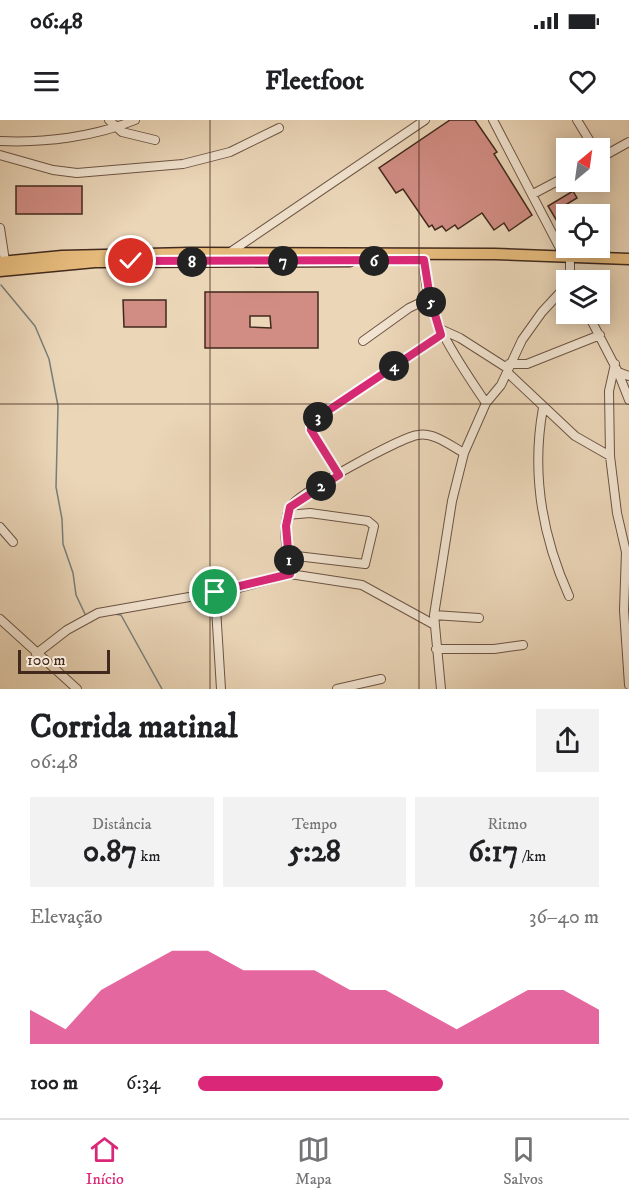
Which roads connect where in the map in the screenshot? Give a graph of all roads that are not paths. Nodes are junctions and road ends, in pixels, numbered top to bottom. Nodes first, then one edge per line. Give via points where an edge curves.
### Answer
1 (109, 120) edge
2 (135, 120) edge
3 (425, 120) edge
4 (493, 120) edge
5 (577, 120) edge
6 (116, 128) junction
7 (279, 128) dead end
8 (588, 138) edge
9 (154, 140) dead end
10 (0, 141) edge
11 (629, 142) edge
12 (610, 152) edge
13 (0, 155) edge
14 (556, 182) edge
15 (533, 194) junction
16 (0, 228) edge
17 (228, 254) junction
18 (629, 259) edge
19 (424, 260) junction
20 (567, 260) junction
21 (629, 264) edge
22 (2, 265) edge
23 (568, 270) edge
24 (556, 297) edge
25 (430, 298) junction
26 (594, 324) edge
27 (439, 332) junction
28 (600, 335) junction
29 (363, 341) dead end
30 (508, 368) junction
31 (616, 368) junction
32 (629, 376) edge
33 (629, 400) edge
34 (486, 403) junction
35 (543, 408) junction
36 (464, 453) junction
37 (610, 456) junction
38 (339, 475) junction
39 (287, 515) junction
40 (0, 527) edge
41 (13, 542) dead end
42 (288, 555) junction
43 (290, 574) junction
44 (215, 592) junction
45 (569, 596) dead end
46 (479, 618) dead end
47 (0, 619) edge
48 (433, 620) junction
49 (523, 645) dead end
50 (436, 648) junction
51 (36, 654) junction
52 (381, 679) dead end
53 (629, 685) edge
54 (77, 689) edge
55 (222, 689) edge
56 (337, 689) edge
57 (441, 689) edge

1 - 6 street
2 - 6 street
3 - 17 street
4 - 15 street
5 - 8 street
6 - 9 street
6 - 10 street via 51,139
7 - 13 street via 230,152 183,164 77,173
11 - 12 street
14 - 15 street
15 - 20 street
16 - 22 street
17 - 20 main road
17 - 22 main road via 105,254
18 - 20 main road
19 - 20 main road
19 - 22 main road
19 - 25 street
20 - 21 main road
20 - 23 street
24 - 30 street via 534,322
25 - 27 street
25 - 29 street
26 - 28 street
27 - 30 street via 460,338
27 - 34 street
27 - 38 street via 311,422 311,430
28 - 30 street
28 - 31 street
30 - 34 street via 499,389
30 - 35 street
31 - 32 street
31 - 33 street
31 - 37 street via 609,391
34 - 36 street
35 - 37 street via 579,438
35 - 45 street via 538,485 547,542
36 - 38 street via 433,436 418,435 387,447
36 - 48 street via 449,513
37 - 53 street via 626,552 624,610
38 - 39 street via 294,502
39 - 42 street
39 - 42 street via 310,513 374,524 365,564
40 - 41 street
42 - 43 street
43 - 44 street
43 - 48 street via 362,585
44 - 51 street via 98,614 67,630
44 - 55 street
46 - 48 street
47 - 51 street
48 - 50 street
49 - 50 street
50 - 57 street
51 - 54 street
52 - 56 street

